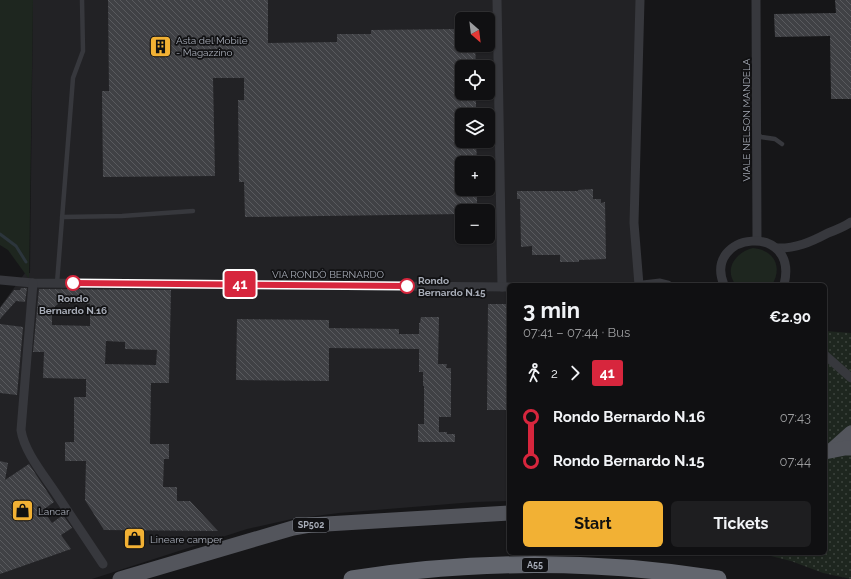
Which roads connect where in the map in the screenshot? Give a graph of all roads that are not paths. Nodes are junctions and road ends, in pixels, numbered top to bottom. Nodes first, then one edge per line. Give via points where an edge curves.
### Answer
1 (82, 0) edge
2 (497, 0) edge
3 (640, 0) edge
4 (756, 0) edge
5 (757, 133) junction
6 (782, 144) dead end
7 (193, 211) dead end
8 (62, 217) junction
9 (851, 222) edge
10 (757, 240) junction
11 (776, 248) junction
12 (0, 280) edge
13 (33, 283) junction
14 (57, 283) junction
15 (639, 283) edge
16 (723, 283) edge
17 (784, 283) edge
18 (506, 287) edge
19 (827, 357) edge
20 (849, 378) edge
21 (851, 433) edge
22 (851, 448) edge
23 (828, 451) edge
24 (507, 513) edge
25 (103, 564) dead end
26 (120, 579) edge
27 (352, 579) edge
28 (718, 579) edge

1 - 8 lane via 83,51 73,78
2 - 18 street
3 - 15 street via 634,223
4 - 5 street, VIALE NELSON MANDELA
5 - 6 lane via 760,137
5 - 10 street, VIALE NELSON MANDELA
7 - 8 lane
8 - 14 lane
9 - 11 street via 799,246
10 - 11 street
10 - 16 street via 747,240 729,251 721,269
11 - 17 street via 786,266
12 - 13 street, VIA RONDÒ BERNARDO
13 - 14 street, VIA RONDÒ BERNARDO
13 - 25 street via 22,438 38,467
14 - 18 street, VIA RONDÒ BERNARDO
19 - 20 street
21 - 23 main road
22 - 23 main road
24 - 26 main road, SP502 via 304,526
27 - 28 highway, A55 via 486,566 545,565 612,567

